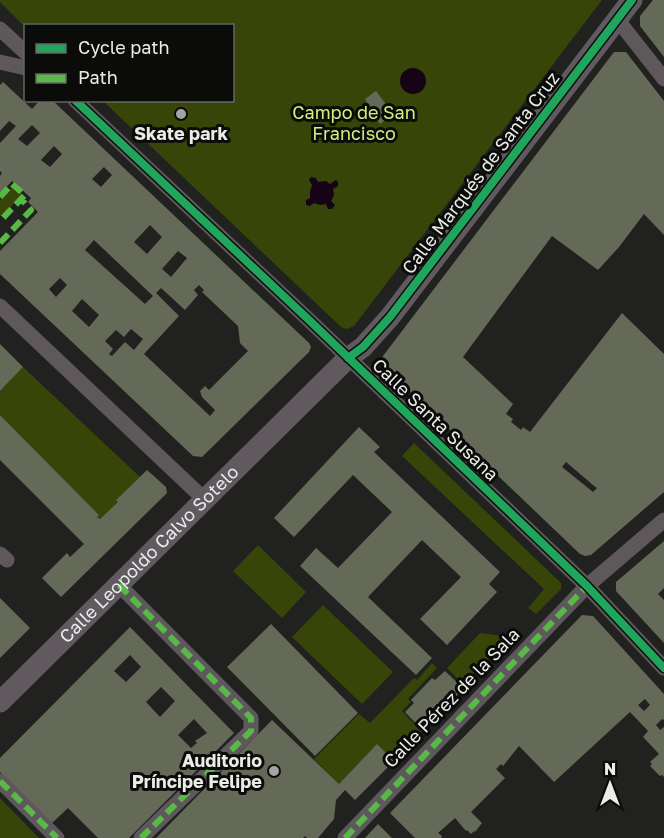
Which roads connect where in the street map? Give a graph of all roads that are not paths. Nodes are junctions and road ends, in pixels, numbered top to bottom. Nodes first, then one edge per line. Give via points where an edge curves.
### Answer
1 (632, 0) edge
2 (617, 20) junction
3 (0, 29) edge
4 (24, 51) edge
5 (0, 62) edge
6 (24, 68) edge
7 (664, 79) edge
8 (77, 102) edge
9 (0, 306) edge
10 (348, 358) junction
11 (299, 407) joint
12 (204, 499) junction
13 (664, 520) edge
14 (118, 585) junction
15 (587, 586) junction
16 (664, 668) edge
17 (0, 702) edge
18 (0, 781) edge
19 (57, 838) edge
20 (141, 838) edge
21 (345, 838) edge

1 - 2 street, Calle Marqués de Santa Cruz
2 - 7 street
2 - 10 street, Calle Marqués de Santa Cruz via 390,317
3 - 4 street
5 - 6 street
8 - 10 street, Calle Santa Susana
9 - 12 street
10 - 11 street, Calle Marqués de Santa Cruz
10 - 15 street, Calle Santa Susana
11 - 12 street, Calle Leopoldo Calvo Sotelo
12 - 14 street, Calle Leopoldo Calvo Sotelo
13 - 15 street, Calle Pérez de la Sala
14 - 17 street, Calle Leopoldo Calvo Sotelo
14 - 20 street via 251,718 251,731
15 - 16 street, Calle Santa Susana
15 - 21 street, Calle Pérez de la Sala
18 - 19 street

